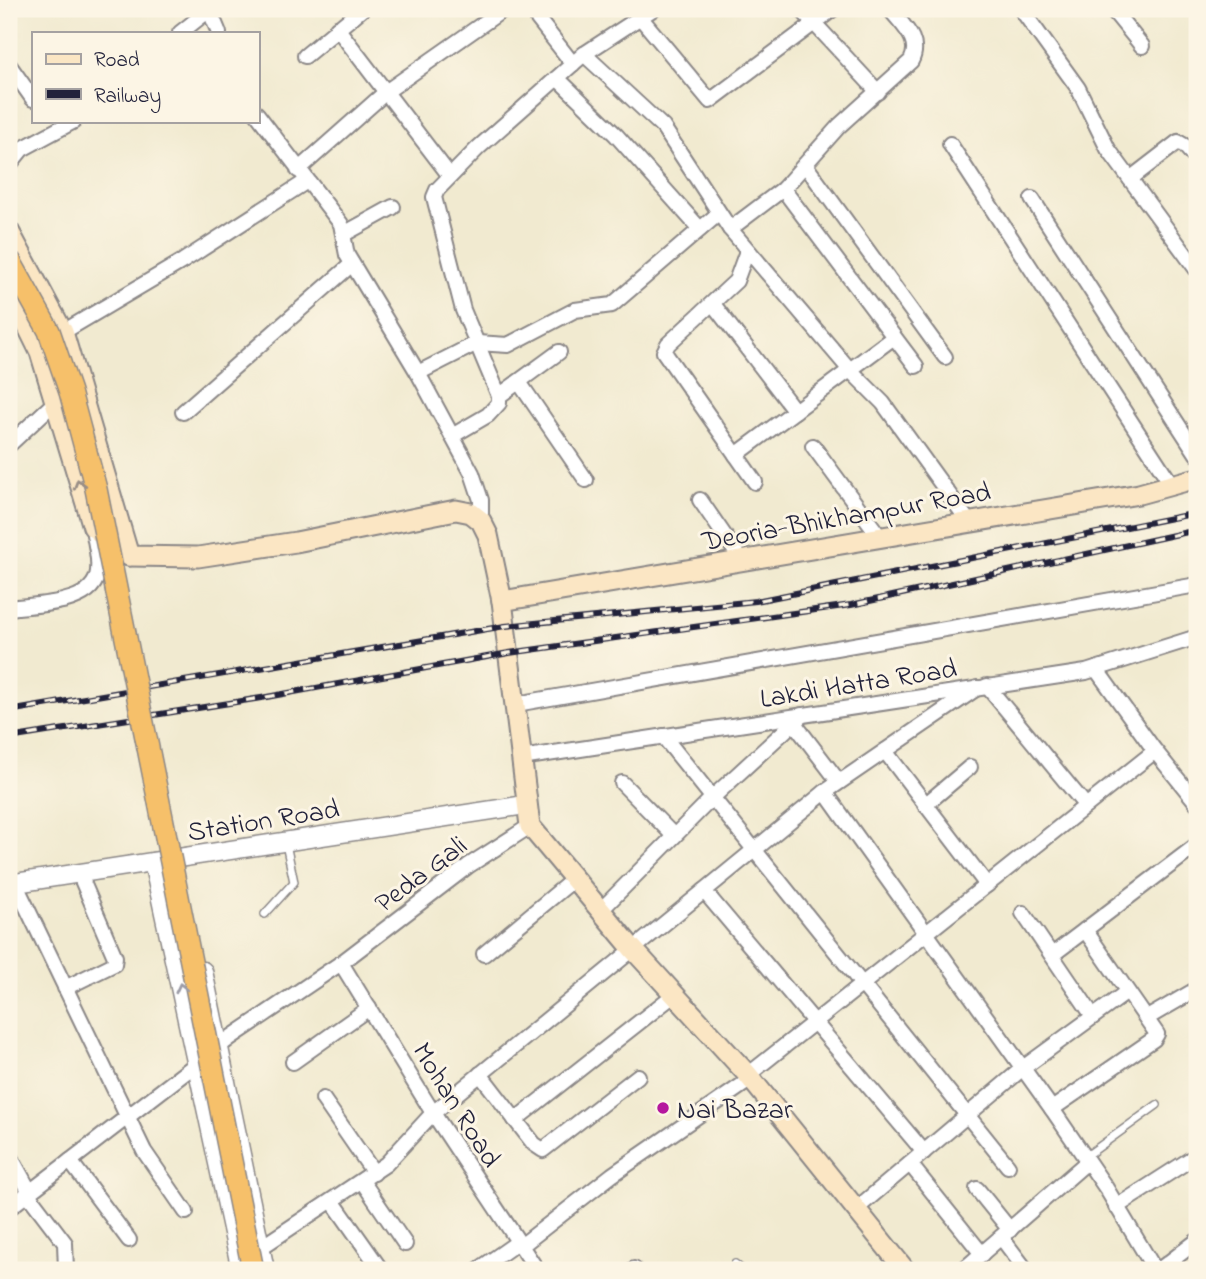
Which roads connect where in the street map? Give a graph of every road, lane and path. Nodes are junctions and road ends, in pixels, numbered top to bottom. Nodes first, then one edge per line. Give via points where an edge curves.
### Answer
1 (209, 9) edge
2 (362, 9) edge
3 (504, 9) edge
4 (530, 9) edge
5 (801, 9) edge
6 (833, 9) edge
7 (890, 9) edge
8 (1021, 9) edge
9 (1114, 9) edge
10 (649, 11) edge
11 (816, 23) junction
12 (337, 28) junction
13 (181, 32) edge
14 (219, 32) edge
15 (1142, 46) dead end
16 (305, 56) dead end
17 (579, 59) junction
18 (9, 65) edge
19 (557, 78) junction
20 (387, 91) junction
21 (878, 92) junction
22 (32, 98) edge
23 (259, 117) edge
24 (53, 126) edge
25 (950, 144) dead end
26 (1197, 160) edge
27 (9, 165) edge
28 (806, 166) junction
29 (302, 176) junction
30 (450, 176) junction
31 (1130, 179) junction
32 (783, 189) junction
33 (1032, 199) dead end
34 (393, 207) dead end
35 (718, 214) junction
36 (700, 229) junction
37 (730, 229) junction
38 (9, 231) edge
39 (344, 234) junction
40 (747, 251) junction
41 (9, 259) edge
42 (352, 264) junction
43 (1197, 270) edge
44 (9, 289) edge
45 (713, 304) junction
46 (15, 318) edge
47 (63, 331) junction
48 (894, 337) junction
49 (477, 343) junction
50 (559, 352) dead end
51 (945, 356) dead end
52 (916, 366) dead end
53 (850, 370) junction
54 (418, 373) junction
55 (519, 382) junction
56 (499, 397) junction
57 (54, 403) junction
58 (795, 411) junction
59 (183, 412) dead end
60 (453, 436) junction
61 (9, 445) edge
62 (813, 446) dead end
63 (1197, 454) edge
64 (736, 455) junction
65 (1197, 478) edge
66 (586, 480) dead end
67 (755, 482) dead end
68 (1172, 485) junction
69 (701, 500) dead end
70 (481, 522) junction
71 (969, 522) junction
72 (93, 527) junction
73 (880, 537) junction
74 (129, 556) junction
75 (742, 561) junction
76 (1197, 585) edge
77 (502, 601) junction
78 (9, 608) edge
79 (1197, 637) edge
80 (1096, 669) junction
81 (982, 687) junction
82 (516, 704) junction
83 (798, 719) junction
84 (663, 736) junction
85 (885, 751) junction
86 (1155, 751) junction
87 (521, 758) junction
88 (970, 767) dead end
89 (839, 782) junction
90 (622, 783) dead end
91 (825, 792) junction
92 (713, 797) junction
93 (1197, 803) edge
94 (925, 804) junction
95 (525, 805) junction
96 (1086, 806) junction
97 (530, 826) junction
98 (674, 836) junction
99 (285, 842) junction
100 (1197, 845) edge
101 (755, 848) junction
102 (180, 858) junction
103 (153, 862) junction
104 (79, 873) junction
105 (575, 879) junction
106 (12, 883) edge
107 (986, 885) junction
108 (704, 891) junction
109 (601, 911) junction
110 (1023, 913) dead end
111 (265, 914) dead end
112 (1085, 930) junction
113 (927, 931) junction
114 (632, 948) junction
115 (484, 954) dead end
116 (1052, 955) junction
117 (341, 962) junction
118 (862, 983) junction
119 (65, 988) junction
120 (1197, 989) edge
121 (1127, 992) junction
122 (674, 995) junction
123 (369, 1008) junction
124 (1093, 1016) junction
125 (1147, 1018) junction
126 (814, 1021) junction
127 (219, 1046) junction
128 (198, 1062) junction
129 (293, 1062) dead end
130 (1023, 1068) junction
131 (480, 1074) junction
132 (638, 1076) dead end
133 (749, 1077) junction
134 (323, 1099) dead end
135 (1157, 1105) dead end
136 (1052, 1109) junction
137 (433, 1113) junction
138 (129, 1115) junction
139 (967, 1115) junction
140 (515, 1119) junction
141 (923, 1152) junction
142 (9, 1154) edge
143 (1197, 1155) edge
144 (1086, 1159) junction
145 (70, 1161) junction
146 (910, 1164) junction
147 (1008, 1166) dead end
148 (368, 1177) junction
149 (977, 1189) dead end
150 (18, 1198) edge
151 (333, 1202) junction
152 (1116, 1208) junction
153 (855, 1210) junction
154 (186, 1212) dead end
155 (1005, 1233) junction
156 (129, 1240) dead end
157 (1197, 1241) edge
158 (405, 1244) dead end
159 (520, 1244) junction
160 (260, 1248) junction
161 (982, 1254) junction
162 (735, 1264) dead end
163 (66, 1270) edge
164 (241, 1270) edge
165 (253, 1270) edge
166 (264, 1270) edge
167 (381, 1270) edge
168 (478, 1270) edge
169 (537, 1270) edge
170 (742, 1270) edge
171 (905, 1270) edge
172 (963, 1270) edge
173 (1026, 1270) edge
174 (1157, 1270) edge

1 - 13 street
1 - 14 street
2 - 12 street
3 - 20 street
4 - 17 street
5 - 11 street
6 - 11 street
7 - 21 street via 914,41 915,52
8 - 31 street via 1064,65 1108,149
9 - 15 street
10 - 11 street via 710,101
10 - 17 street
11 - 21 street
12 - 16 street
12 - 20 street
17 - 19 street
17 - 35 street via 663,127
18 - 22 street
19 - 30 street
19 - 36 street via 616,135
20 - 29 street
20 - 30 street
21 - 28 street via 839,126
23 - 29 street
24 - 27 street
25 - 68 street
26 - 31 street via 1178,142
28 - 32 street
28 - 51 street
29 - 39 street
29 - 47 street via 183,261
30 - 49 street via 437,190 434,203
31 - 43 street
32 - 37 street
32 - 48 street
33 - 63 street
34 - 39 street
35 - 36 street
35 - 37 street
36 - 49 street via 612,305 575,310 508,345
37 - 40 street
38 - 47 main road
39 - 42 street
40 - 45 street via 736,281
40 - 53 street
41 - 165 main road, bridge via 49,331 96,489
42 - 54 street
42 - 59 street
44 - 46 main road
45 - 58 street
45 - 64 street via 664,352
46 - 57 main road via 40,352
47 - 74 main road
48 - 52 street
48 - 53 street
49 - 54 street
49 - 56 street
50 - 55 street
53 - 58 street
53 - 71 street via 883,403
54 - 60 street
55 - 56 street
55 - 66 street
56 - 60 street via 488,415
57 - 61 street
72 -> 57 main road
58 - 64 street
60 - 70 street via 479,488
62 - 73 street
64 - 67 street
65 - 68 main road, Deoria-Bhikhampur Road
68 - 71 main road, Deoria-Bhikhampur Road
69 - 75 street
70 - 74 main road via 471,513 456,510 210,555
70 - 77 main road
71 - 73 main road, Deoria-Bhikhampur Road
72 - 74 main road
72 - 78 street via 98,570 90,588 72,598
73 - 75 main road, Deoria-Bhikhampur Road
75 - 77 main road, Deoria-Bhikhampur Road
76 - 82 street
77 - 82 main road
79 - 80 street, Lakdi Hatta Road
80 - 81 street, Lakdi Hatta Road
80 - 86 street
81 - 83 street, Lakdi Hatta Road
81 - 85 street
81 - 96 street
82 - 87 main road
83 - 84 street, Lakdi Hatta Road
83 - 89 street
83 - 92 street
84 - 87 street, Lakdi Hatta Road
84 - 92 street
85 - 89 street
85 - 94 street
86 - 93 street
86 - 96 street
87 - 95 main road
88 - 94 street
89 - 91 street
90 - 98 street
91 - 101 street
91 - 113 street
92 - 98 street
92 - 101 street
94 - 107 street
95 - 97 main road
95 - 99 street, Station Road
96 - 107 street
97 - 105 main road
97 - 117 street, Peda Gali via 468,866
98 - 109 street
99 - 102 street, Station Road
99 - 111 lane via 294,882
100 - 112 street
101 - 108 street
101 - 118 street
102 - 103 street, Station Road
102 - 127 street
103 - 104 street, Station Road
128 -> 103 street
104 - 106 street, Station Road
104 - 119 street via 115,957 114,964
105 - 109 main road
105 - 115 street
106 - 119 street
107 - 113 street
108 - 114 street
108 - 126 street
109 - 114 main road
110 - 116 street
112 - 116 street
112 - 121 street
113 - 118 street
113 - 130 street
114 - 122 main road
114 - 131 street
116 - 124 street
117 - 123 street, Mohan Road
117 - 127 street, Peda Gali
118 - 126 street
118 - 139 street
119 - 138 street
120 - 125 street
121 - 124 street
121 - 125 street
122 - 133 main road
122 - 140 street
123 - 129 street
123 - 137 street, Mohan Road
124 - 130 street
125 - 136 street via 1157,1034 1154,1039
126 - 133 street
126 - 141 street
127 - 128 street, Peda Gali
127 - 160 street
128 - 138 street, Peda Gali
128 - 164 street
130 - 136 street
130 - 139 street
131 - 137 street
131 - 140 street
132 - 140 street via 543,1150
133 - 153 main road
133 - 159 street
134 - 148 street
135 - 144 lane
136 - 144 street
137 - 148 street via 405,1147
137 - 159 street, Mohan Road
138 - 145 street, Peda Gali
138 - 154 street via 146,1154
139 - 141 street
139 - 147 street
141 - 146 street
142 - 150 street
143 - 152 street
144 - 152 street
144 - 155 street
145 - 150 street, Peda Gali
145 - 156 street
146 - 153 street
146 - 161 street
148 - 151 street
148 - 158 street
149 - 155 street
150 - 163 street via 65,1243
151 - 160 street
151 - 167 street
152 - 174 street
153 - 171 main road
155 - 161 street
155 - 173 street
157 - 174 street
159 - 168 street
159 - 169 street, Mohan Road
160 - 166 street
161 - 172 street
162 - 170 lane

